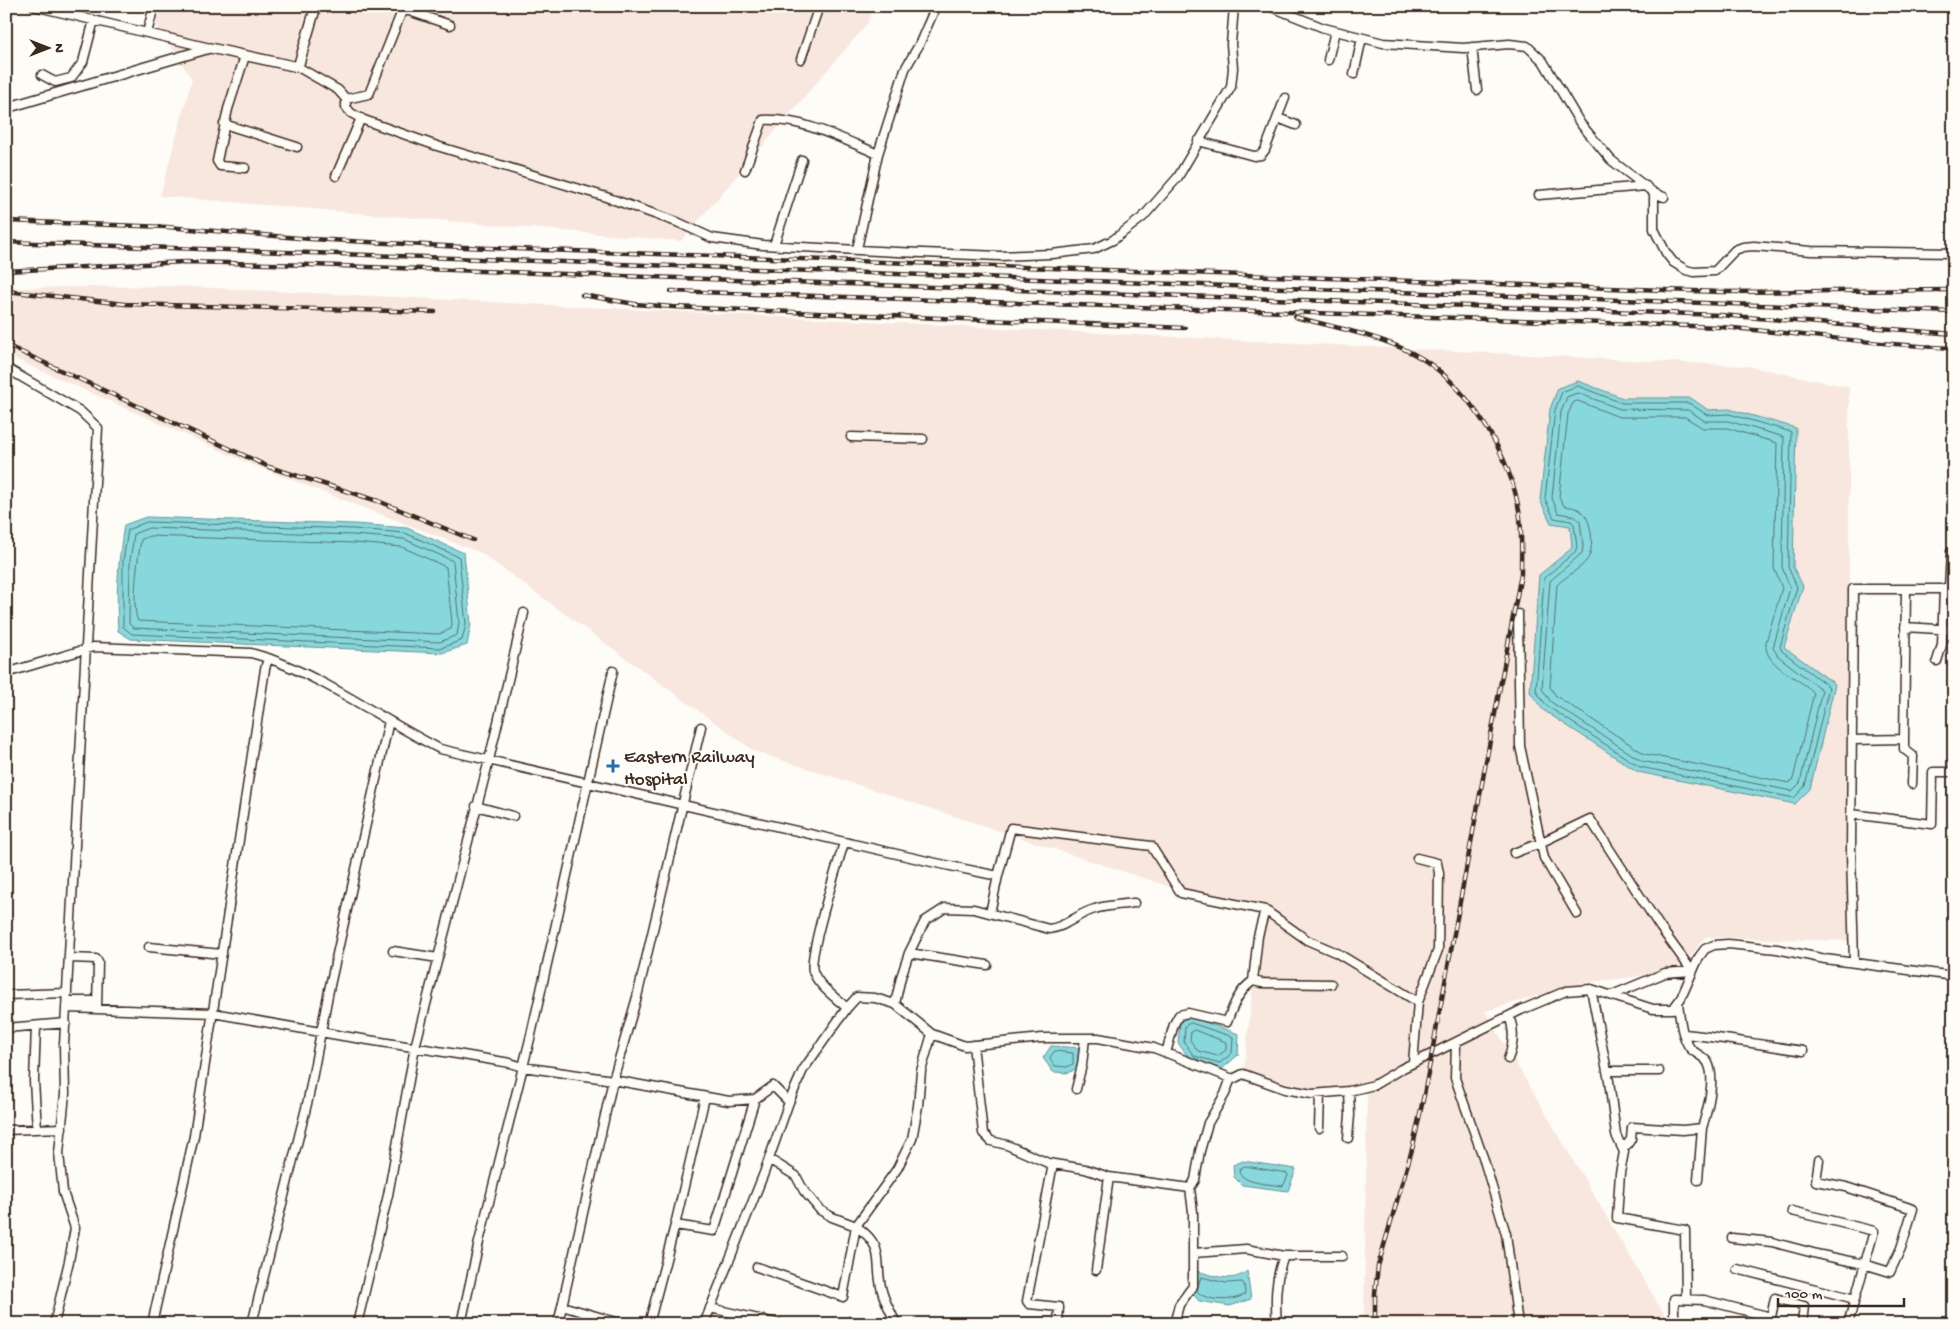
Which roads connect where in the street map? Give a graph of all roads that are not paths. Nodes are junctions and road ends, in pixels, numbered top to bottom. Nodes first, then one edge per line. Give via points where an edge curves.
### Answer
1 (34, 6) edge
2 (154, 6) edge
3 (316, 6) edge
4 (819, 6) edge
5 (936, 6) edge
6 (1234, 6) edge
7 (1269, 6) edge
8 (54, 8) edge
9 (94, 20) junction
10 (450, 25) dead end
11 (1336, 31) junction
12 (147, 33) junction
13 (1362, 38) junction
14 (1472, 47) junction
15 (210, 48) junction
16 (245, 56) junction
17 (801, 59) dead end
18 (1328, 60) dead end
19 (298, 67) junction
20 (1354, 74) dead end
21 (42, 75) dead end
22 (1477, 90) dead end
23 (1285, 98) dead end
24 (346, 99) junction
25 (6, 108) edge
26 (360, 118) junction
27 (1278, 118) junction
28 (224, 124) junction
29 (1296, 125) dead end
30 (1198, 141) junction
31 (297, 147) dead end
32 (878, 154) junction
33 (802, 160) dead end
34 (245, 168) dead end
35 (745, 170) dead end
36 (336, 176) dead end
37 (1646, 186) junction
38 (1654, 193) junction
39 (1539, 194) dead end
40 (1664, 197) dead end
41 (774, 245) junction
42 (857, 249) junction
43 (1954, 253) edge
44 (6, 368) edge
45 (851, 436) dead end
46 (923, 439) dead end
47 (1951, 552) dead end
48 (1944, 588) junction
49 (1954, 588) edge
50 (1906, 589) junction
51 (524, 613) dead end
52 (1518, 614) dead end
53 (1905, 627) junction
54 (1942, 629) junction
55 (1954, 630) edge
56 (87, 648) junction
57 (268, 658) junction
58 (1937, 661) dead end
59 (613, 672) dead end
60 (6, 673) edge
61 (389, 721) junction
62 (701, 727) dead end
63 (1904, 739) junction
64 (1853, 740) junction
65 (489, 760) junction
66 (1954, 761) edge
67 (589, 784) junction
68 (1912, 784) dead end
69 (682, 805) junction
70 (476, 806) junction
71 (1851, 814) junction
72 (513, 816) dead end
73 (844, 843) junction
74 (1540, 843) junction
75 (1514, 853) dead end
76 (1417, 858) dead end
77 (998, 876) junction
78 (1134, 903) dead end
79 (1265, 910) junction
80 (990, 913) junction
81 (1577, 914) dead end
82 (149, 947) dead end
83 (393, 951) dead end
84 (909, 953) junction
85 (222, 954) junction
86 (70, 958) junction
87 (438, 958) junction
88 (1854, 962) junction
89 (988, 965) dead end
90 (1692, 971) junction
91 (1954, 976) edge
92 (1253, 981) junction
93 (1331, 984) dead end
94 (1591, 989) junction
95 (6, 995) edge
96 (1612, 995) junction
97 (97, 1000) junction
98 (67, 1001) junction
99 (1418, 1002) junction
100 (1678, 1003) junction
101 (895, 1004) junction
102 (847, 1008) junction
103 (97, 1009) junction
104 (213, 1013) junction
105 (1509, 1016) junction
106 (66, 1023) junction
107 (36, 1026) junction
108 (6, 1028) edge
109 (322, 1033) junction
110 (932, 1034) junction
111 (1684, 1034) junction
112 (1085, 1038) junction
113 (1456, 1043) junction
114 (973, 1045) junction
115 (415, 1047) junction
116 (1803, 1050) dead end
117 (1166, 1053) junction
118 (1508, 1060) dead end
119 (1413, 1063) junction
120 (523, 1068) junction
121 (1607, 1071) junction
122 (1659, 1071) dead end
123 (1231, 1078) junction
124 (613, 1080) junction
125 (1076, 1090) dead end
126 (1349, 1091) junction
127 (1320, 1094) junction
128 (705, 1097) junction
129 (755, 1099) junction
130 (789, 1102) junction
131 (62, 1128) junction
132 (1319, 1128) dead end
133 (1702, 1128) junction
134 (36, 1129) junction
135 (6, 1130) edge
136 (1348, 1138) dead end
137 (1621, 1144) junction
138 (769, 1159) junction
139 (1819, 1160) dead end
140 (1053, 1164) junction
141 (1109, 1177) junction
142 (1698, 1180) dead end
143 (1190, 1188) junction
144 (1792, 1211) dead end
145 (675, 1225) junction
146 (856, 1226) junction
147 (1732, 1238) dead end
148 (1194, 1253) junction
149 (1284, 1256) junction
150 (1342, 1256) dead end
151 (1864, 1264) junction
152 (757, 1267) dead end
153 (1737, 1269) dead end
154 (1096, 1270) dead end
155 (1686, 1299) junction
156 (1855, 1299) junction
157 (562, 1306) junction
158 (710, 1308) junction
159 (54, 1324) edge
160 (152, 1324) edge
161 (252, 1324) edge
162 (357, 1324) edge
163 (461, 1324) edge
164 (558, 1324) edge
165 (624, 1324) edge
166 (649, 1324) edge
167 (704, 1324) edge
168 (780, 1324) edge
169 (896, 1324) edge
170 (1058, 1324) edge
171 (1174, 1324) edge
172 (1277, 1324) edge
173 (1518, 1324) edge
174 (1674, 1324) edge
175 (1802, 1324) edge
176 (1848, 1324) edge

1 - 8 street
2 - 12 street
3 - 19 street
4 - 17 street
5 - 32 street via 905,69
6 - 30 street via 1230,44 1234,68 1230,87
7 - 11 street
8 - 9 street
9 - 12 street
9 - 21 street via 83,62 71,78 55,82
10 - 24 street via 409,11 402,12 370,94
11 - 13 street
11 - 18 street
12 - 15 street
13 - 14 street via 1383,43
13 - 20 street
14 - 22 street
14 - 37 street via 1527,46 1543,61 1592,138 1611,160
15 - 16 street
15 - 25 street
16 - 19 street
16 - 28 street
19 - 24 street via 338,90
23 - 27 street
24 - 26 street via 346,107
26 - 36 street
26 - 41 street via 437,146 612,199 712,238
27 - 29 street
27 - 30 street via 1261,155
28 - 31 street
28 - 34 street via 217,164
30 - 42 street via 1178,176 1143,217 1113,240 1094,249 1000,256
32 - 35 street via 799,123 763,120
32 - 42 street
33 - 41 street
37 - 38 street
37 - 39 street
38 - 40 street
38 - 43 street via 1656,235 1673,262 1694,272 1715,271 1735,250 1754,246 1812,251
41 - 42 street
44 - 56 street via 80,412 98,428
45 - 46 street
47 - 48 street via 1949,588
48 - 49 street
48 - 50 street
48 - 54 street
50 - 53 street
50 - 64 street via 1853,589
51 - 65 street
52 - 74 street via 1520,746
53 - 54 street
53 - 63 street
54 - 55 street
54 - 58 street via 1942,646
56 - 57 street via 251,653
56 - 60 street
56 - 86 street
57 - 61 street via 297,669
57 - 85 street
59 - 67 street
61 - 65 street via 440,749
61 - 109 street
62 - 69 street
63 - 64 street
63 - 68 street via 1904,748 1913,756
64 - 71 street
65 - 67 street
65 - 70 street
66 - 71 street via 1953,772 1933,772 1932,824
67 - 69 street
67 - 120 street
69 - 73 street
69 - 124 street via 637,997
70 - 72 street
70 - 87 street
71 - 88 street
73 - 77 street
73 - 102 street via 817,938 812,970 819,983
74 - 75 street
74 - 81 street via 1544,858
74 - 90 street via 1590,818
76 - 99 street via 1436,863 1439,873 1438,950
77 - 79 street via 1010,828 1151,846 1181,893
77 - 80 street
78 - 80 street via 1095,909 1060,928 1049,929
79 - 92 street via 1258,936
79 - 99 street via 1307,940 1337,953
80 - 84 street via 945,908 925,921
82 - 85 street
83 - 87 street
84 - 89 street
84 - 101 street
85 - 104 street
86 - 97 street via 96,959 98,962
86 - 98 street
87 - 115 street
88 - 90 street via 1728,944 1714,945 1705,950
88 - 91 street
90 - 96 street via 1665,973
90 - 100 street
92 - 93 street
92 - 117 street via 1244,987 1227,1022 1188,1012 1179,1015
94 - 96 street
94 - 105 street via 1566,991
94 - 121 street
95 - 98 street
96 - 100 street via 1653,1009 1674,1009
97 - 98 street
97 - 103 street
98 - 103 street
98 - 106 street
99 - 119 street
100 - 111 street
101 - 102 street via 857,997
101 - 110 street
102 - 130 street via 803,1070
103 - 104 street
104 - 109 street
104 - 160 street via 194,1136
105 - 113 street
105 - 118 street via 1513,1047
106 - 107 street
106 - 131 street
107 - 108 street
107 - 134 street
109 - 115 street
109 - 161 street
110 - 114 street via 965,1046
110 - 146 street via 921,1071 912,1139 897,1169
111 - 116 street
111 - 133 street via 1689,1047 1707,1062 1711,1074 1708,1110
112 - 114 street via 1042,1038
112 - 117 street via 1154,1048
112 - 125 street
113 - 119 street
113 - 173 street via 1455,1078 1506,1234
114 - 140 street via 983,1133 991,1141
115 - 120 street
115 - 162 street via 388,1196
117 - 123 street
119 - 126 street via 1374,1085
120 - 124 street
120 - 163 street
121 - 122 street
121 - 137 street via 1616,1135
123 - 127 street via 1243,1074 1285,1089
123 - 143 street via 1208,1123
124 - 128 street
124 - 157 street
126 - 127 street
126 - 136 street
127 - 132 street
128 - 129 street via 729,1101
128 - 145 street
129 - 130 street via 773,1086
129 - 145 street via 714,1231
130 - 138 street
131 - 134 street
131 - 159 street via 59,1154 63,1192 75,1228
133 - 137 street via 1632,1127 1631,1139 1627,1145
133 - 142 street
134 - 135 street
137 - 155 street via 1624,1152 1617,1218 1685,1230
138 - 146 street via 796,1176 820,1210
138 - 158 street
139 - 151 street via 1816,1181 1914,1209 1890,1272
140 - 141 street via 1086,1169
140 - 170 street via 1027,1301 1058,1307
141 - 143 street
141 - 154 street
143 - 148 street
144 - 151 street via 1874,1231
145 - 166 street
146 - 152 street via 843,1297
146 - 169 street via 876,1246 882,1291
147 - 151 street via 1772,1242
148 - 149 street via 1246,1250
148 - 171 street via 1193,1286 1179,1305
149 - 150 street
149 - 172 street via 1279,1267 1276,1294
151 - 156 street
153 - 156 street
155 - 174 street via 1674,1299
155 - 175 street via 1704,1300 1771,1317 1776,1298 1804,1306
156 - 176 street
157 - 164 street
157 - 165 street
158 - 167 street
158 - 168 street

